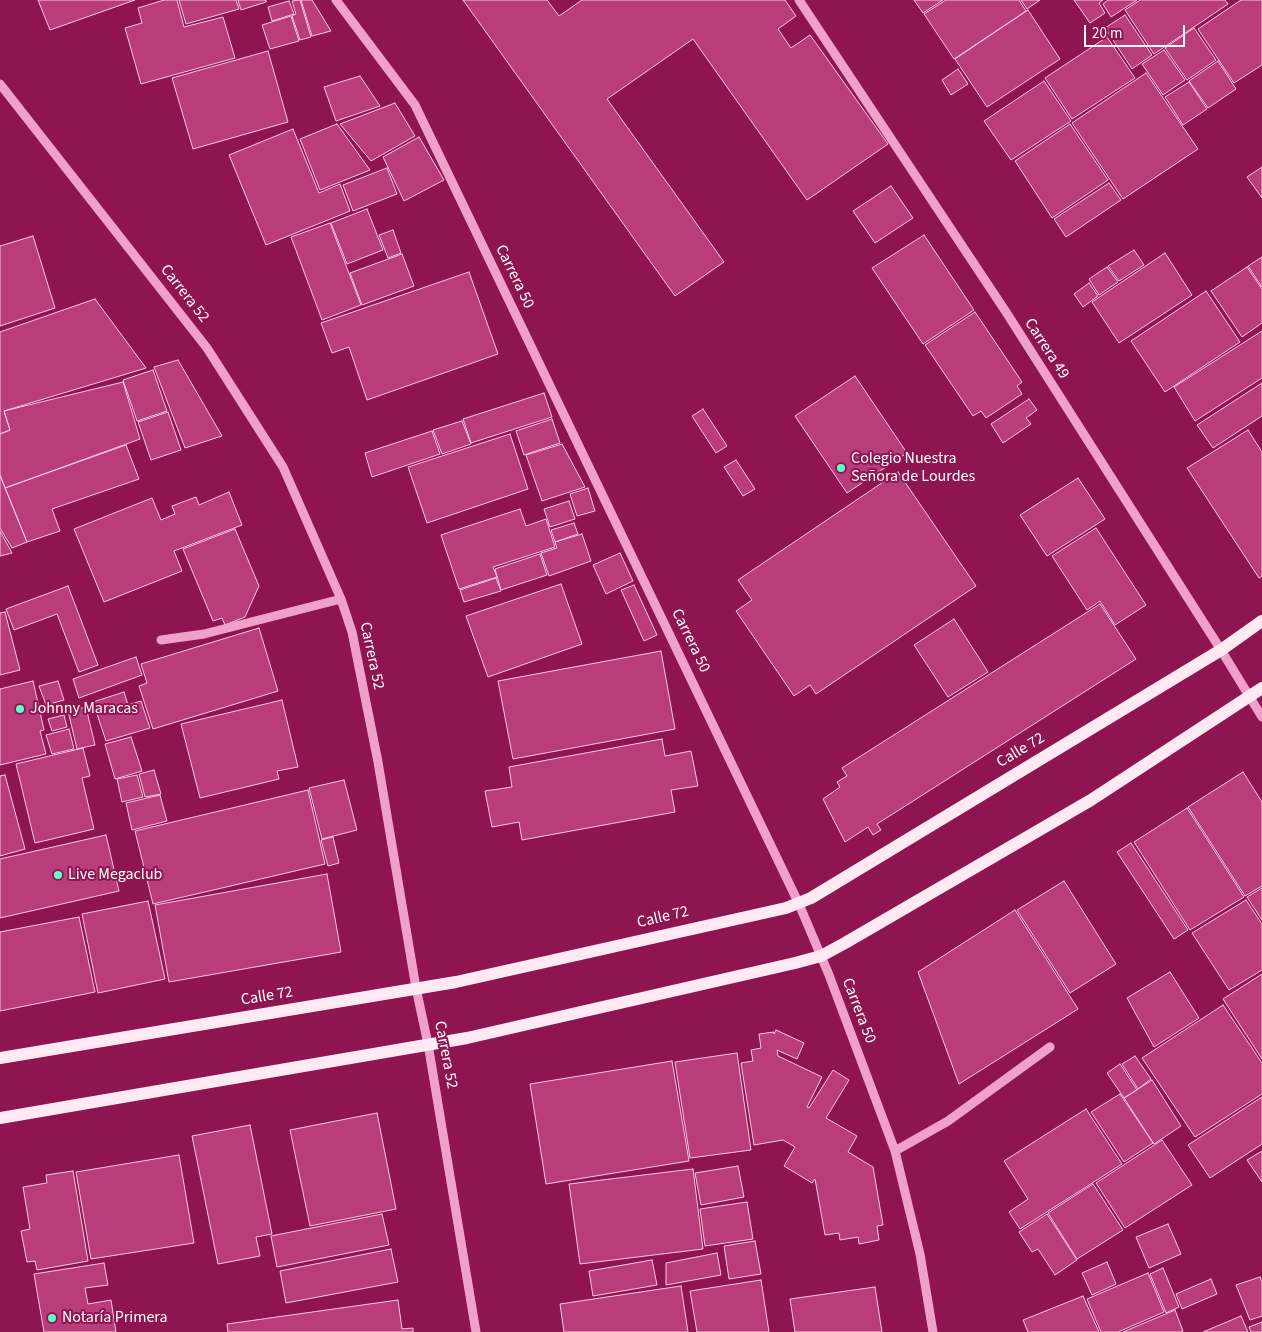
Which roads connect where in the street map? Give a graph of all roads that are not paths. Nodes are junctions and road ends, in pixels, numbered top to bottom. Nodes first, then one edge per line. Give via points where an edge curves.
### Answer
1 (336, 0) edge
2 (799, 0) edge
3 (0, 84) edge
4 (342, 599) junction
5 (1262, 621) edge
6 (161, 640) dead end
7 (1221, 650) junction
8 (1262, 688) edge
9 (1249, 696) junction
10 (1262, 717) edge
11 (799, 904) junction
12 (821, 956) junction
13 (416, 988) junction
14 (428, 1044) junction
15 (1050, 1048) dead end
16 (0, 1058) edge
17 (0, 1118) edge
18 (895, 1152) junction
19 (476, 1332) edge
20 (933, 1332) edge

1 - 11 street, Carrera 50 via 415,105
2 - 7 street, Carrera 49 via 1011,321
3 - 4 street, Carrera 52 via 208,348 283,467
4 - 6 street via 204,634
4 - 13 street, Carrera 52 via 352,632 376,753
5 - 7 main road, Calle 72
7 - 9 street, Carrera 49
7 - 11 main road, Calle 72
8 - 9 main road
9 - 10 street, Carrera 49
9 - 12 main road via 1090,800
11 - 12 street, Carrera 50
11 - 13 main road, Calle 72 via 456,982
12 - 14 main road via 476,1036
12 - 18 street, Carrera 50
13 - 14 street, Carrera 52
13 - 16 main road, Calle 72
14 - 17 main road
14 - 19 street, Carrera 52
15 - 18 street via 948,1121
18 - 20 street, Carrera 50 via 920,1254

